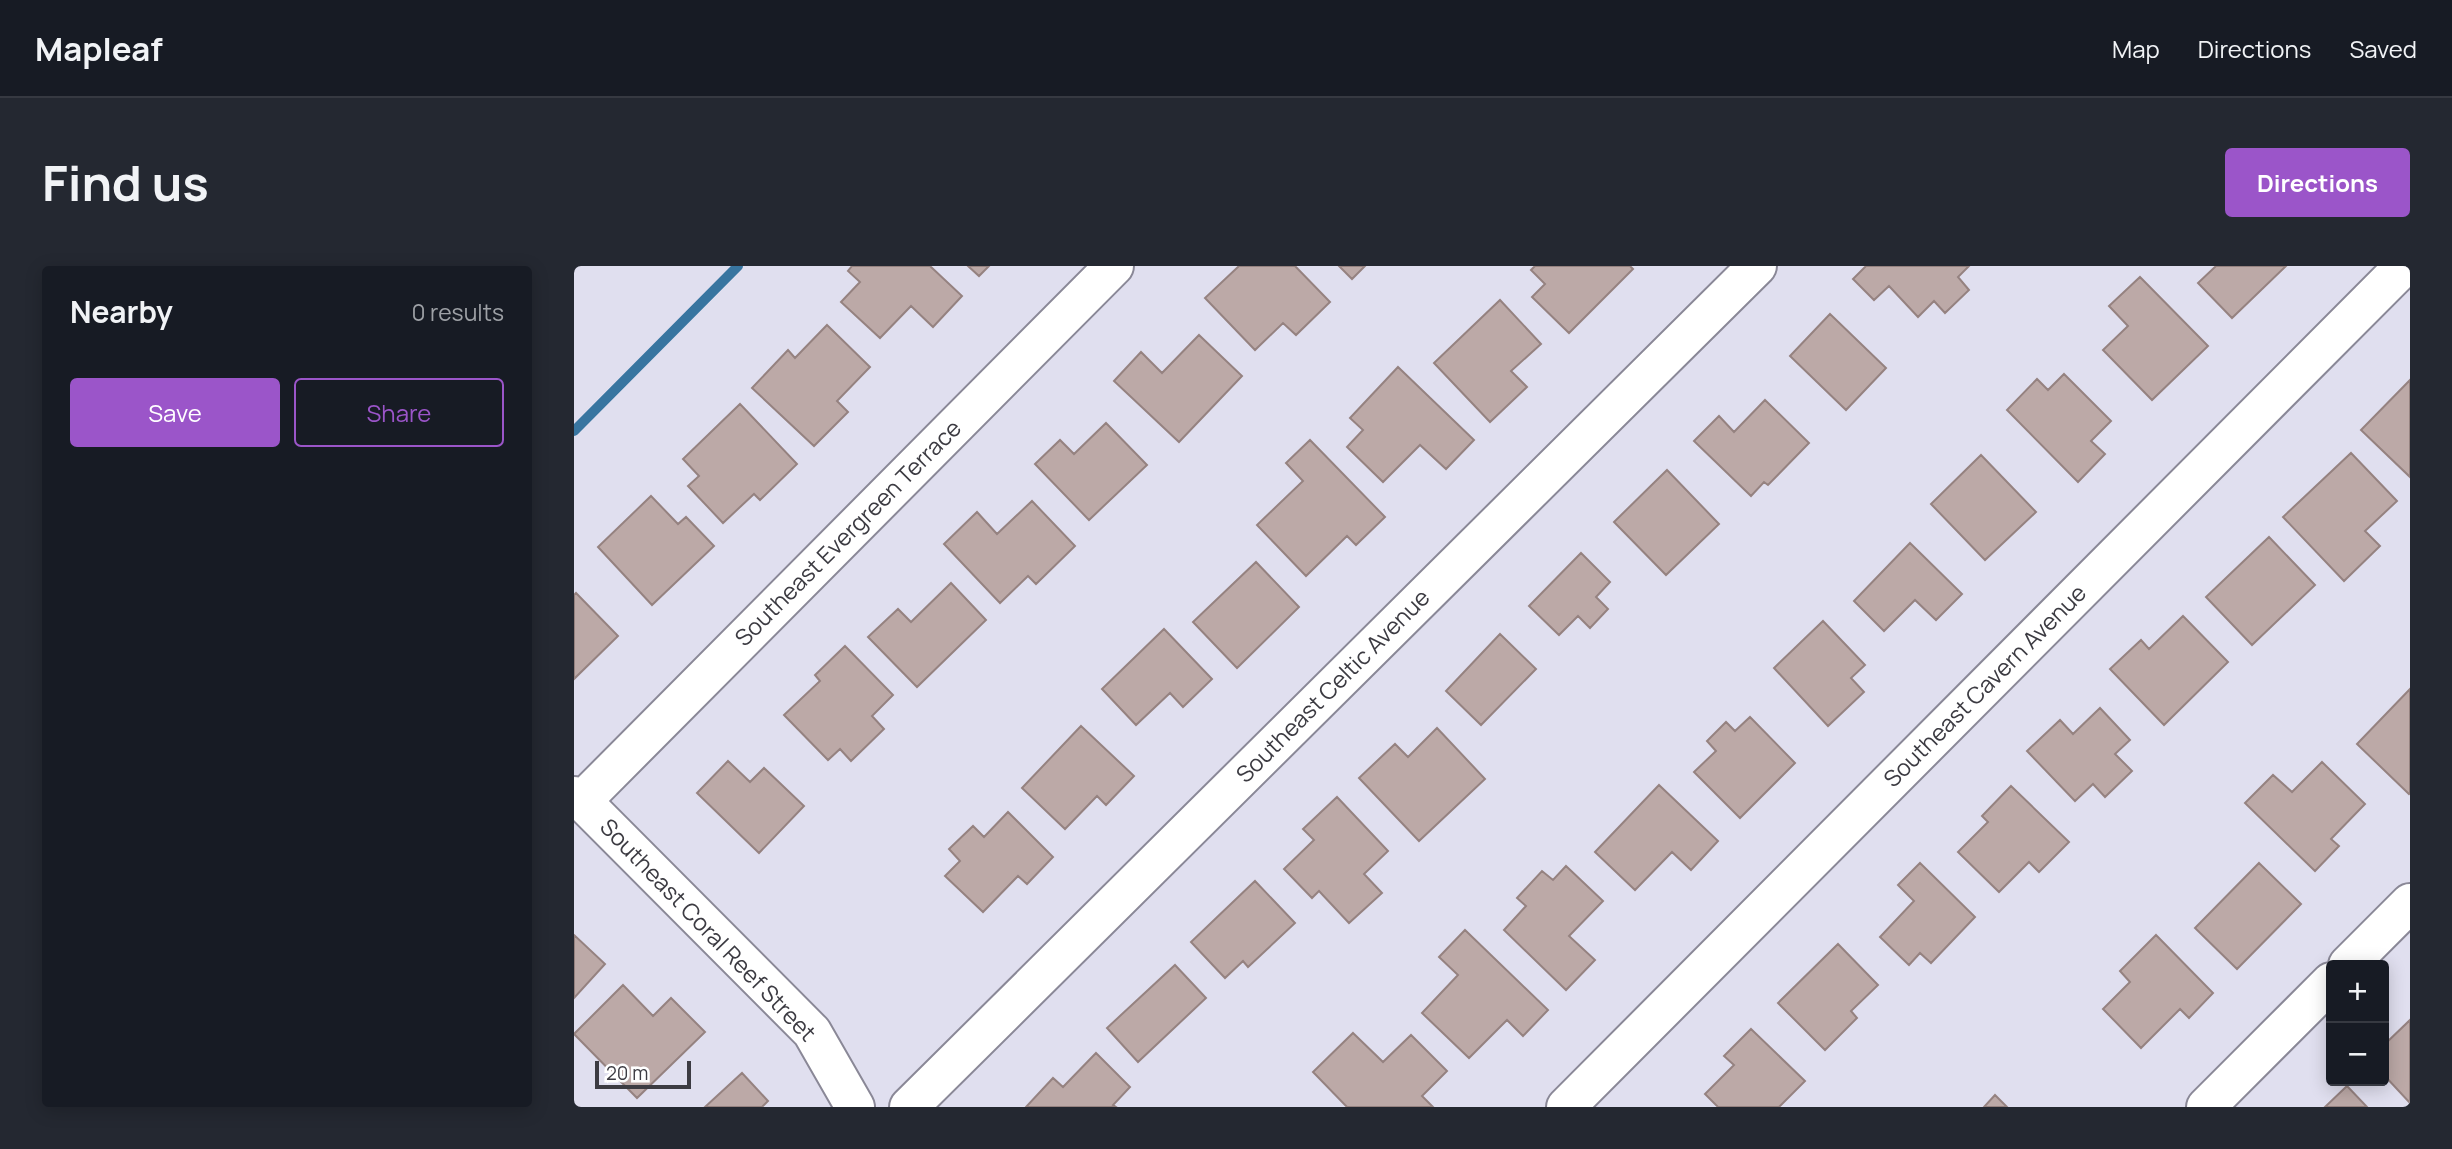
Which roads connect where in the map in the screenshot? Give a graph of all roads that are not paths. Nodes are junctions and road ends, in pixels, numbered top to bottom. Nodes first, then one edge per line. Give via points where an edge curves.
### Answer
1 (1114, 266) edge
2 (1757, 266) edge
3 (2404, 266) edge
4 (578, 798) edge
5 (2410, 903) edge
6 (2353, 960) edge
7 (2326, 987) edge
8 (855, 1107) edge
9 (909, 1107) edge
10 (1566, 1107) edge
11 (2206, 1107) edge

1 - 4 street, Southeast Evergreen Terrace
2 - 9 street, Southeast Celtic Avenue
3 - 10 street, Southeast Cavern Avenue
4 - 8 street, Southeast Coral Reef Street via 812,1032
5 - 6 street
7 - 11 street

